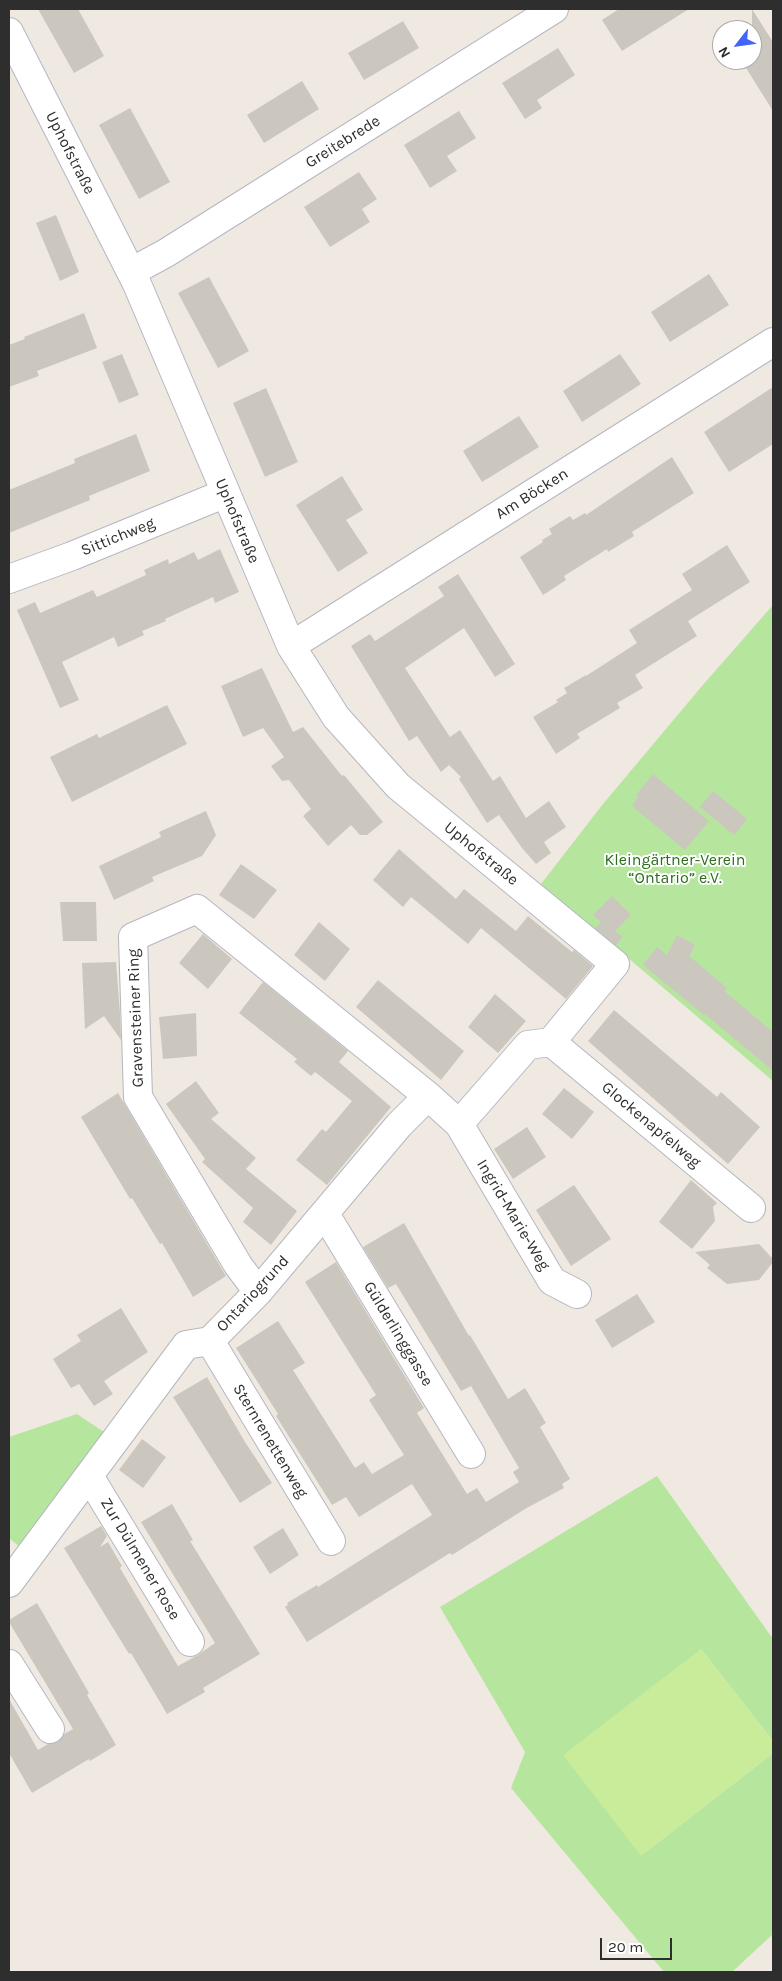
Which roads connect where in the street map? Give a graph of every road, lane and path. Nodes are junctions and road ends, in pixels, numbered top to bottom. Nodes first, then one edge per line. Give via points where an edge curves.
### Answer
1 (554, 9) edge
2 (9, 32) edge
3 (131, 272) junction
4 (773, 342) edge
5 (226, 493) junction
6 (9, 579) edge
7 (291, 646) junction
8 (551, 1042) junction
9 (428, 1096) junction
10 (458, 1124) junction
11 (752, 1208) dead end
12 (325, 1214) junction
13 (258, 1292) junction
14 (577, 1294) dead end
15 (210, 1341) junction
16 (471, 1454) dead end
17 (90, 1476) junction
18 (331, 1541) dead end
19 (9, 1583) edge
20 (190, 1642) dead end
21 (9, 1664) edge
22 (50, 1729) dead end

1 - 3 street, Greitebrede
2 - 3 street, Uphofstraße
3 - 5 street, Uphofstraße
4 - 7 street, Am Böcken
5 - 6 street, Sittichweg
5 - 7 street, Uphofstraße
7 - 8 street, Uphofstraße via 336,716 398,786 615,964
8 - 10 street via 528,1045
8 - 11 street, Glockenapfelweg
9 - 10 street, Gravensteiner Ring
9 - 12 street, Ontariogrund via 399,1125
9 - 13 street, Gravensteiner Ring via 197,910 133,937 138,1098 238,1265
10 - 14 street, Ingrid-Marie-Weg via 552,1281
12 - 13 street, Ontariogrund
12 - 16 street, Gülderlinggasse
13 - 15 street, Ontariogrund
15 - 17 street, Ontariogrund via 186,1345
15 - 18 street, Sternrenettenweg
17 - 19 street, Ontariogrund
17 - 20 street, Zur Dülmener Rose
21 - 22 street

